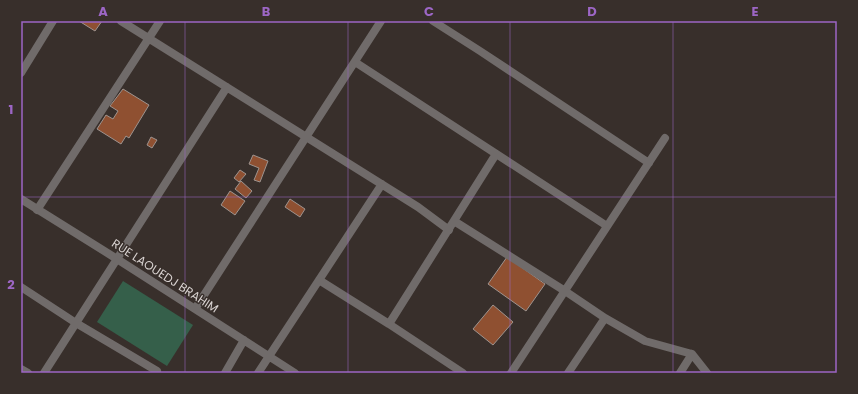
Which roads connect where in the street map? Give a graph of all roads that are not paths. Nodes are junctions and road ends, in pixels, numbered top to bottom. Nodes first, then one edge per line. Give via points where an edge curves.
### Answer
1 (53, 21) edge
2 (121, 21) edge
3 (160, 21) edge
4 (381, 21) edge
5 (433, 21) edge
6 (148, 38) junction
7 (354, 62) junction
8 (21, 73) edge
9 (227, 87) junction
10 (306, 137) junction
11 (665, 138) dead end
12 (496, 154) junction
13 (649, 163) junction
14 (382, 184) junction
15 (21, 199) edge
16 (37, 210) junction
17 (454, 221) junction
18 (607, 226) junction
19 (449, 230) junction
20 (117, 259) junction
21 (319, 280) junction
22 (21, 287) edge
23 (565, 291) junction
24 (195, 309) junction
25 (604, 318) junction
26 (76, 323) junction
27 (389, 324) junction
28 (244, 340) junction
29 (692, 354) junction
30 (269, 356) junction
31 (21, 369) edge
32 (157, 372) dead end
33 (28, 373) edge
34 (44, 373) edge
35 (225, 373) edge
36 (258, 373) edge
37 (296, 373) edge
38 (463, 373) edge
39 (511, 373) edge
40 (568, 373) edge
41 (680, 373) edge
42 (707, 373) edge

1 - 8 street
2 - 6 street
3 - 6 street
4 - 7 street
5 - 13 street
6 - 9 street
6 - 16 street
7 - 10 street
7 - 12 street
9 - 10 street
9 - 20 street
10 - 14 street
10 - 24 street
11 - 13 street
12 - 17 street
12 - 18 street
13 - 18 street
14 - 19 street
14 - 21 street
15 - 16 street, RUE LAOUEDJ BRAHIM
16 - 20 street, RUE LAOUEDJ BRAHIM
17 - 19 street
17 - 23 street
18 - 23 street
19 - 27 street
20 - 24 street, RUE LAOUEDJ BRAHIM
20 - 26 street
21 - 27 street
21 - 30 street
22 - 26 street
23 - 25 street
23 - 39 street
24 - 28 street, RUE LAOUEDJ BRAHIM
25 - 29 street via 645,341
25 - 40 street
26 - 32 street
26 - 34 street
27 - 38 street
28 - 30 street, RUE LAOUEDJ BRAHIM
28 - 35 street
29 - 41 street
29 - 42 street
30 - 36 street
30 - 37 street, RUE LAOUEDJ BRAHIM
31 - 33 street

